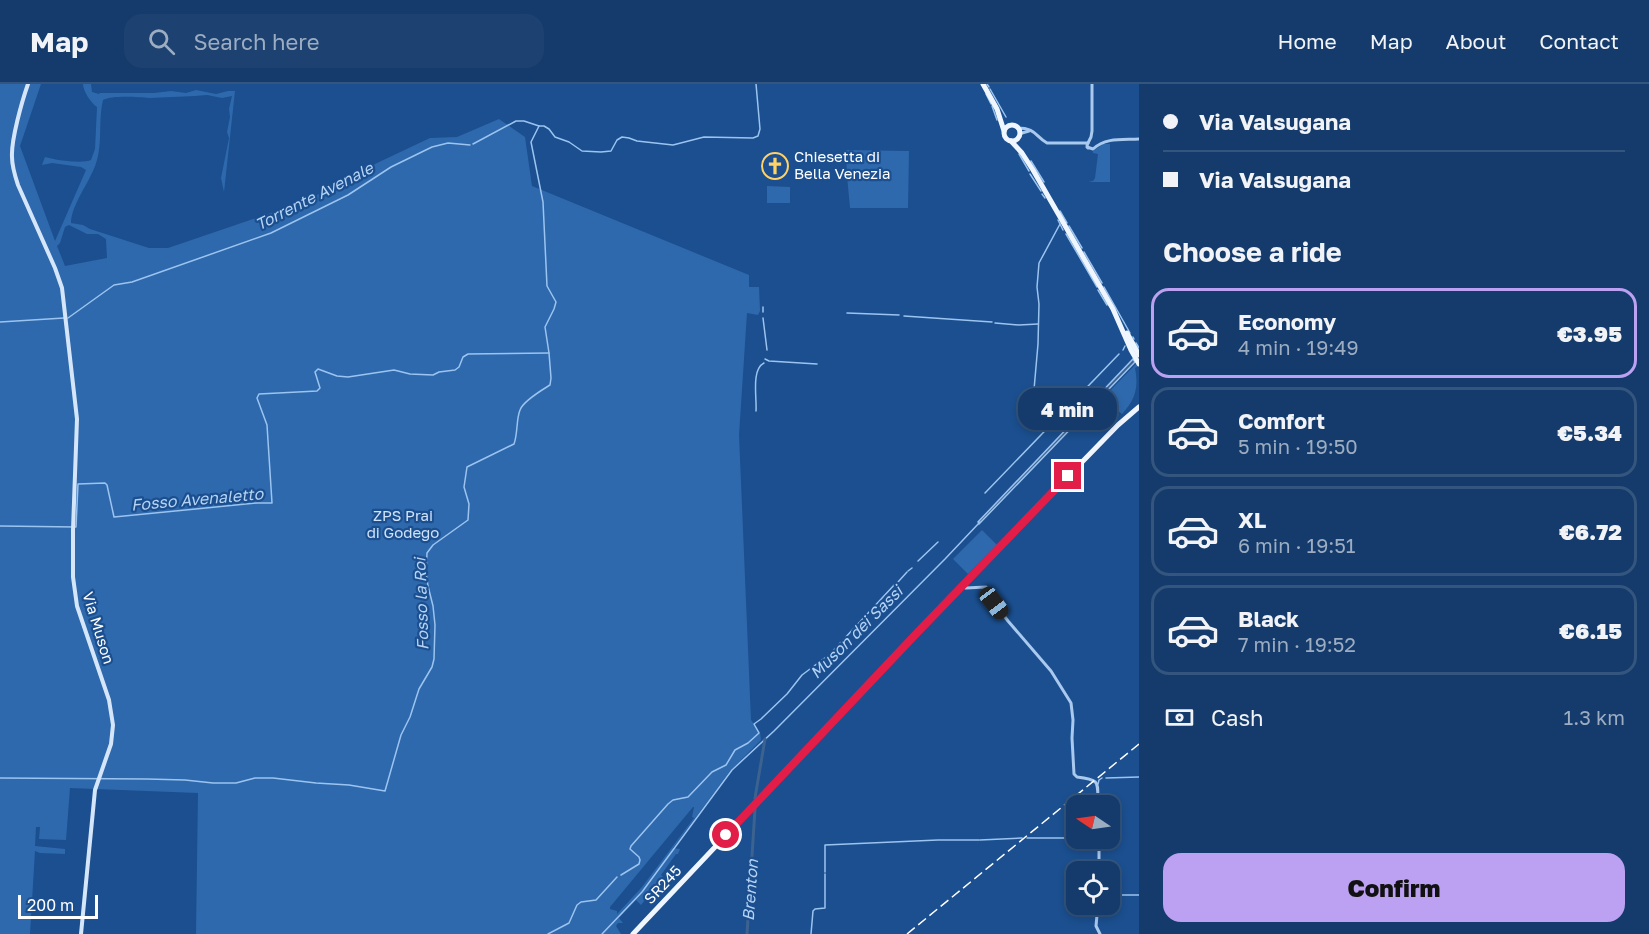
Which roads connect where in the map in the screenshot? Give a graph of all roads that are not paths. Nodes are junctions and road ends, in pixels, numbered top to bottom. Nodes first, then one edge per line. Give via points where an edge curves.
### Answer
1 (28, 84) edge
2 (983, 84) edge
3 (1092, 84) edge
4 (997, 109) junction
5 (1015, 127) junction
6 (1031, 130) junction
7 (1004, 131) junction
8 (1016, 138) junction
9 (1139, 139) edge
10 (1091, 142) junction
11 (1082, 143) junction
12 (1101, 143) junction
13 (1095, 147) junction
14 (1088, 148) junction
15 (1137, 355) edge
16 (1138, 364) edge
17 (1139, 401) edge
18 (1139, 406) edge
19 (1118, 425) junction
20 (961, 586) junction
21 (1097, 795) edge
22 (1097, 915) edge
23 (81, 934) edge
24 (633, 934) edge
25 (1100, 934) edge

1 - 23 main road, Via Muson via 12,150 14,176 62,288 77,425 75,599 113,718 111,744 94,798
2 - 4 main road
3 - 10 street
4 - 5 main road
4 - 7 main road
5 - 6 street
5 - 7 main road
5 - 8 main road via 1019,133
6 - 8 street
6 - 11 street via 1047,143
7 - 8 main road via 1006,139
8 - 15 main road
9 - 12 street
10 - 11 street
10 - 12 street
10 - 13 street
10 - 14 street
11 - 14 street
12 - 13 street
13 - 14 street
15 - 16 main road
17 - 19 main road, SR245
18 - 19 main road, SR245
19 - 20 main road, SR245
20 - 21 street via 986,587 994,603 1068,696 1073,711 1074,774 1094,781
20 - 24 main road, SR245 / SR245
22 - 25 street

